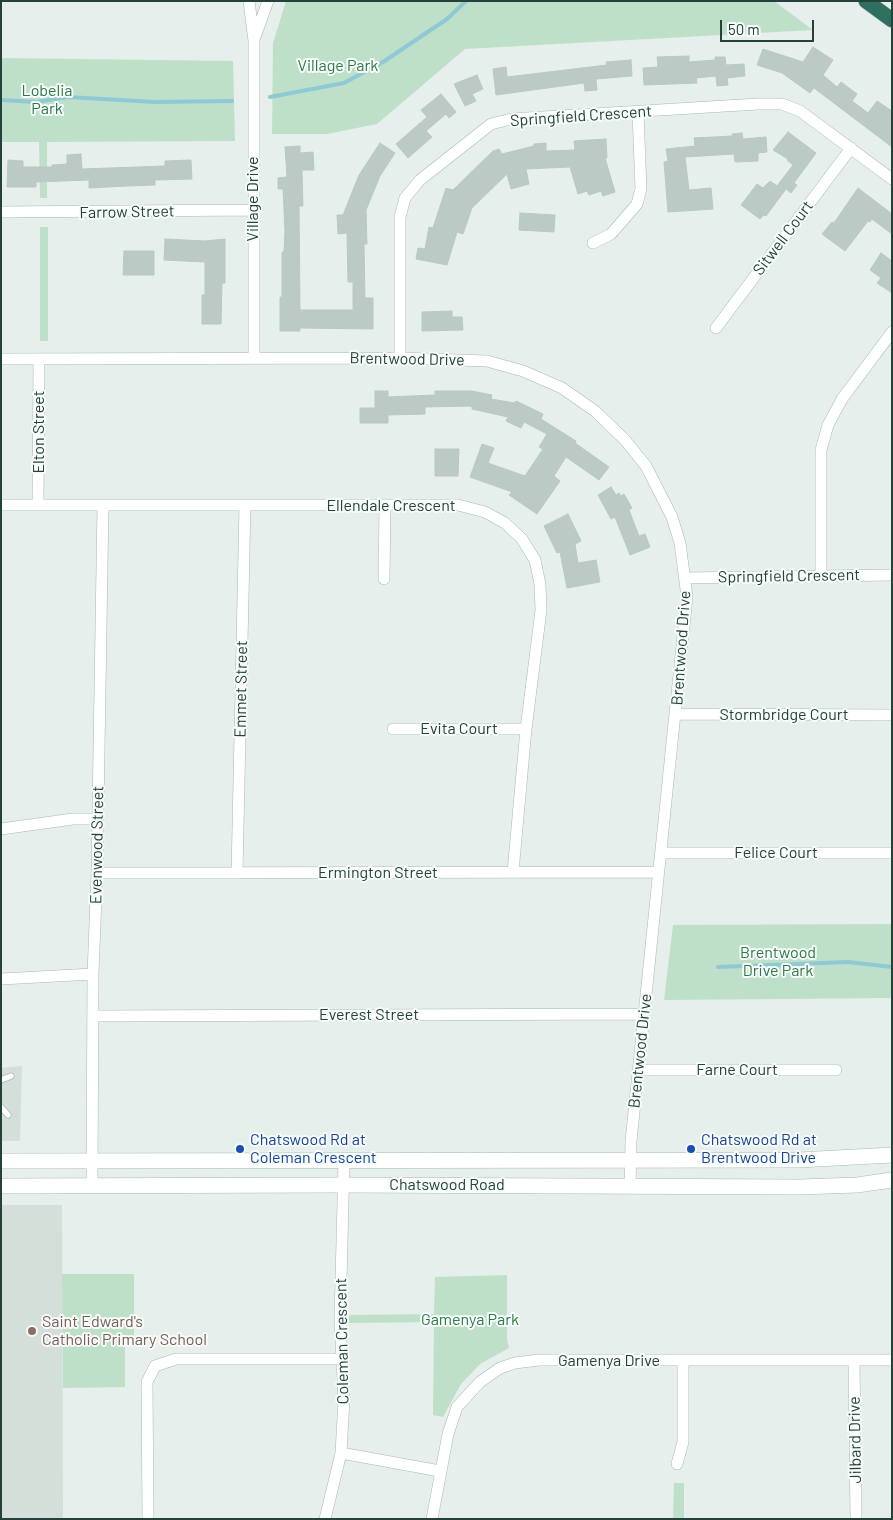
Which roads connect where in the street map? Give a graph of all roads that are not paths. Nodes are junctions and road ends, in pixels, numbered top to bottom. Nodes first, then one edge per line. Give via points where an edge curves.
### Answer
1 (249, 1) edge
2 (866, 1) edge
3 (267, 2) edge
4 (892, 20) edge
5 (254, 41) junction
6 (638, 113) junction
7 (851, 148) junction
8 (892, 179) edge
9 (252, 210) junction
10 (1, 212) edge
11 (593, 243) dead end
12 (716, 328) dead end
13 (892, 332) edge
14 (254, 357) junction
15 (400, 358) junction
16 (1, 359) edge
17 (39, 359) junction
18 (1, 505) edge
19 (38, 505) junction
20 (103, 505) junction
21 (385, 505) junction
22 (245, 506) junction
23 (821, 575) junction
24 (892, 575) edge
25 (686, 578) junction
26 (384, 579) dead end
27 (676, 714) junction
28 (892, 715) edge
29 (393, 729) dead end
30 (526, 729) junction
31 (97, 819) junction
32 (1, 829) edge
33 (892, 852) edge
34 (661, 853) junction
35 (513, 872) junction
36 (659, 872) junction
37 (97, 873) junction
38 (238, 873) junction
39 (93, 974) junction
40 (1, 979) edge
41 (644, 1014) junction
42 (94, 1016) junction
43 (638, 1070) junction
44 (836, 1070) dead end
45 (11, 1076) dead end
46 (1, 1080) edge
47 (1, 1107) edge
48 (8, 1116) dead end
49 (892, 1155) edge
50 (92, 1160) junction
51 (1, 1161) edge
52 (344, 1161) junction
53 (629, 1161) junction
54 (892, 1180) edge
55 (344, 1184) junction
56 (1, 1186) edge
57 (92, 1186) junction
58 (630, 1186) junction
59 (341, 1359) junction
60 (854, 1360) junction
61 (892, 1360) edge
62 (683, 1361) junction
63 (341, 1453) junction
64 (677, 1464) dead end
65 (440, 1471) junction
66 (148, 1519) edge
67 (325, 1519) edge
68 (432, 1519) edge
69 (856, 1519) edge

1 - 5 street, Village Drive
2 - 4 highway
3 - 5 street, Village Drive
5 - 9 street, Village Drive
6 - 7 street, Springfield Crescent via 782,104 800,111
6 - 11 street via 641,189 637,204 611,234
6 - 15 street, Springfield Crescent via 511,119 491,124 420,180 405,198 400,217
7 - 8 street, Springfield Crescent
7 - 12 street, Sitwell Court
9 - 10 street, Farrow Street
9 - 14 street, Village Drive
13 - 23 street via 842,399 828,425 820,466
14 - 15 street, Brentwood Drive
14 - 17 street, Brentwood Drive
15 - 25 street, Brentwood Drive via 458,358 523,371 562,388 595,412 625,440 650,474 672,517
16 - 17 street, Brentwood Drive
17 - 19 street, Elton Street
18 - 19 street, Ellendale Crescent
19 - 20 street, Ellendale Crescent
20 - 22 street, Ellendale Crescent
20 - 31 street, Evenwood Street
21 - 22 street, Ellendale Crescent
21 - 26 street
21 - 30 street, Ellendale Crescent via 458,505 485,512 505,523 522,539 534,560 540,584 541,610
22 - 38 street, Emmet Street
23 - 24 street, Springfield Crescent
23 - 25 street, Springfield Crescent
25 - 27 street, Brentwood Drive via 686,617
27 - 28 street, Stormbridge Court
27 - 34 street, Brentwood Drive
29 - 30 street, Evita Court
30 - 35 street, Ellendale Crescent
31 - 32 street
31 - 37 street, Evenwood Street
33 - 34 street, Felice Court
34 - 36 street, Brentwood Drive
35 - 36 street, Ermington Street
35 - 38 street, Ermington Street
36 - 41 street, Brentwood Drive
37 - 38 street, Ermington Street
37 - 39 street, Evenwood Street
39 - 40 street
39 - 42 street, Evenwood Street
41 - 42 street, Everest Street
41 - 43 street, Brentwood Drive
42 - 50 street, Evenwood Street
43 - 44 street, Farne Court
43 - 53 street, Brentwood Drive
45 - 46 lane
47 - 48 lane
49 - 53 main road, Chatswood Road via 799,1160
50 - 51 main road, Chatswood Road
50 - 52 main road, Chatswood Road
50 - 57 street, Evenwood Street
52 - 53 main road, Chatswood Road
52 - 55 street, Coleman Crescent
53 - 58 street, Brentwood Drive
54 - 58 main road, Chatswood Road via 800,1186
55 - 57 main road, Chatswood Road
55 - 58 main road, Chatswood Road
55 - 59 street, Coleman Crescent
56 - 57 main road, Chatswood Road
59 - 63 street, Coleman Crescent via 344,1400
59 - 66 street via 176,1359 155,1366 147,1382
60 - 61 street, Gamenya Drive
60 - 62 street, Gamenya Drive
60 - 69 street, Jilbard Drive
62 - 64 street via 683,1442
62 - 65 street, Gamenya Drive via 539,1360 500,1368 480,1382 457,1407
63 - 65 street
63 - 67 street, Coleman Crescent
65 - 68 street, Gamenya Drive

